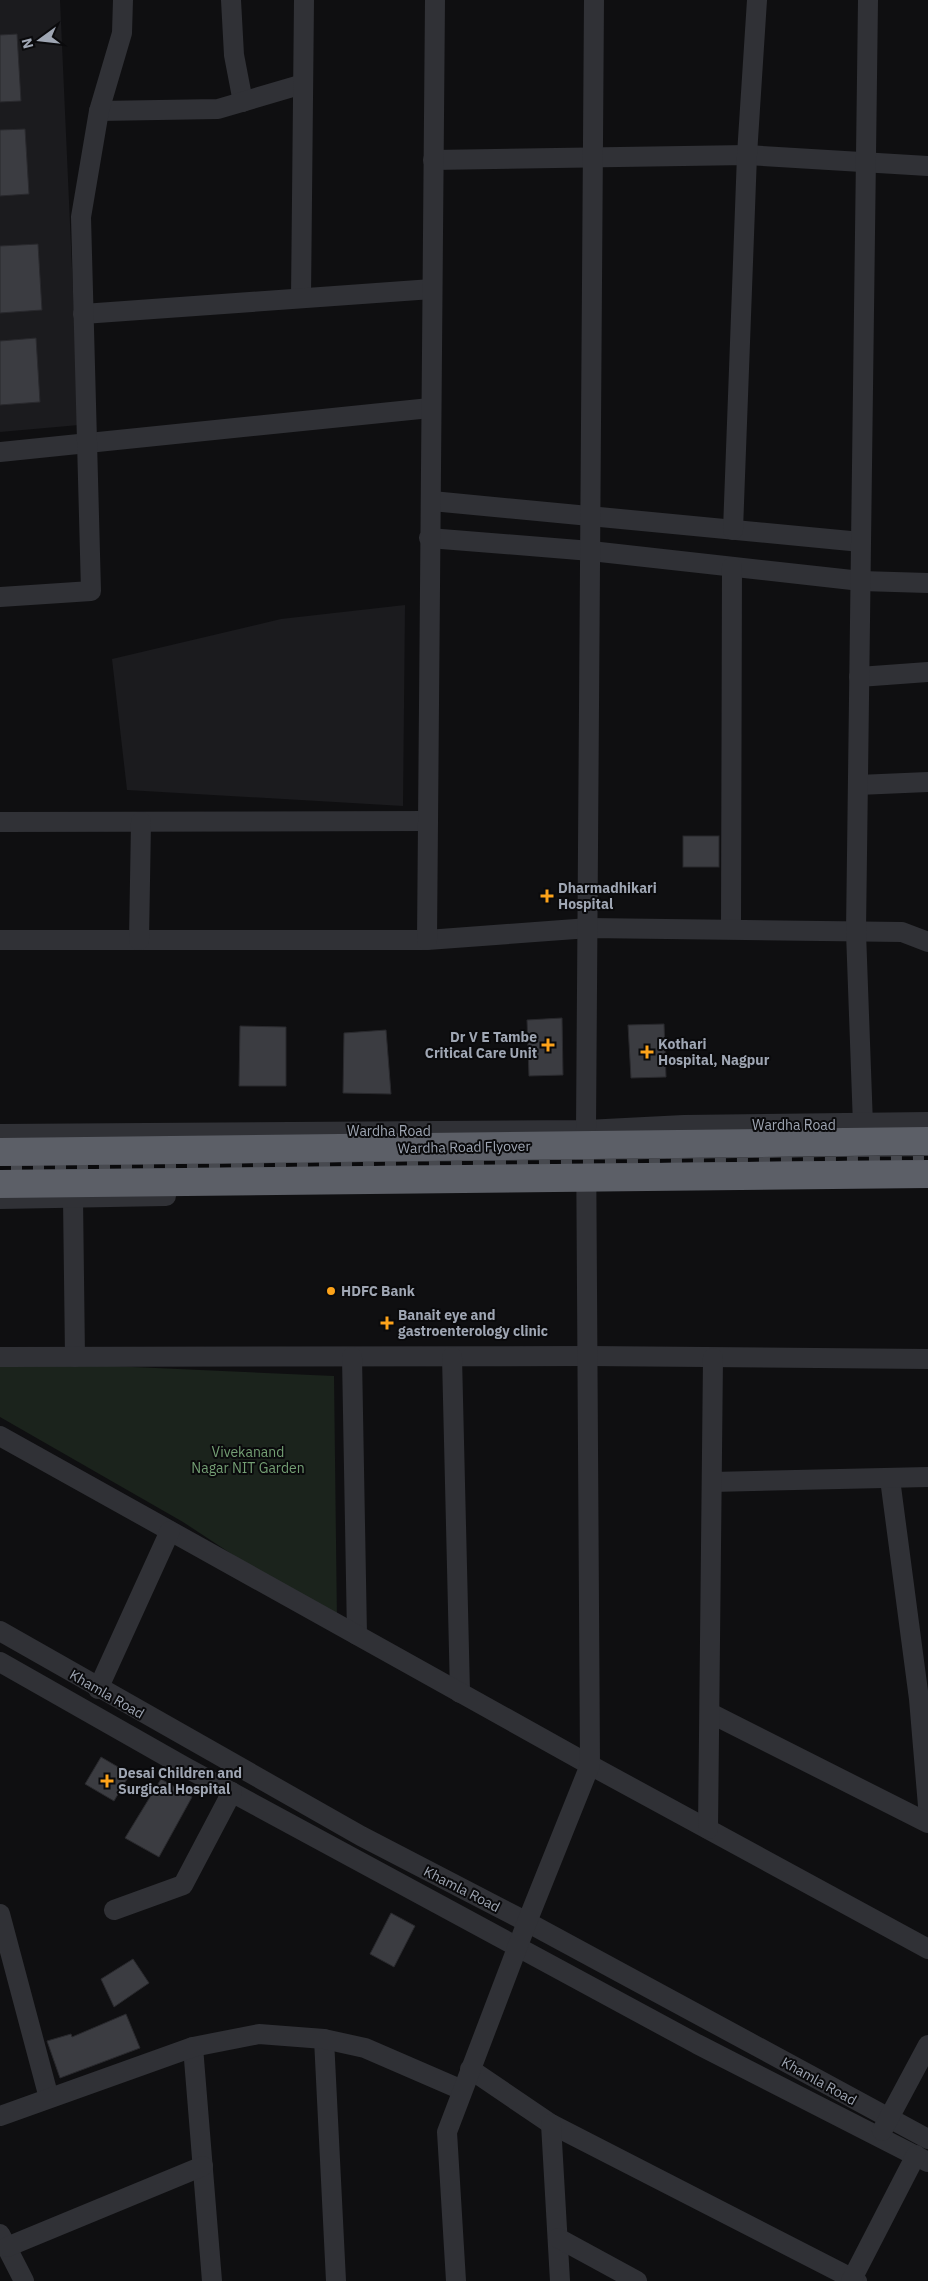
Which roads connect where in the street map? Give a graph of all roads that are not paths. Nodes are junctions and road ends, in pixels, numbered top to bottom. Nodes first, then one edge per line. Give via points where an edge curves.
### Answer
1 (123, 0) edge
2 (231, 0) edge
3 (304, 0) edge
4 (435, 0) edge
5 (594, 0) edge
6 (757, 0) edge
7 (868, 0) edge
8 (303, 84) junction
9 (243, 102) junction
10 (99, 112) junction
11 (747, 155) junction
12 (593, 157) junction
13 (433, 160) junction
14 (866, 162) junction
15 (928, 166) edge
16 (432, 289) junction
17 (301, 298) junction
18 (83, 314) junction
19 (430, 408) junction
20 (88, 443) junction
21 (0, 452) edge
22 (432, 501) junction
23 (591, 519) junction
24 (733, 530) junction
25 (429, 538) junction
26 (861, 545) junction
27 (591, 548) junction
28 (732, 568) junction
29 (861, 577) junction
30 (928, 583) edge
31 (0, 597) edge
32 (928, 672) edge
33 (860, 677) junction
34 (928, 782) edge
35 (858, 785) junction
36 (427, 821) junction
37 (0, 822) edge
38 (141, 822) junction
39 (589, 928) junction
40 (731, 928) junction
41 (856, 932) junction
42 (0, 940) edge
43 (139, 940) junction
44 (427, 940) junction
45 (928, 942) edge
46 (928, 1122) edge
47 (863, 1125) junction
48 (586, 1130) junction
49 (0, 1134) edge
50 (928, 1141) edge
51 (0, 1152) edge
52 (928, 1174) edge
53 (0, 1184) edge
54 (928, 1187) edge
55 (588, 1189) junction
56 (73, 1198) junction
57 (0, 1199) edge
58 (588, 1356) junction
59 (0, 1357) edge
60 (75, 1357) junction
61 (352, 1357) junction
62 (452, 1357) junction
63 (713, 1358) junction
64 (928, 1359) edge
65 (0, 1436) edge
66 (928, 1477) edge
67 (890, 1479) junction
68 (712, 1482) junction
69 (170, 1530) junction
70 (0, 1632) edge
71 (357, 1635) junction
72 (0, 1662) edge
73 (98, 1688) junction
74 (460, 1693) junction
75 (924, 1698) edge
76 (710, 1713) junction
77 (590, 1765) junction
78 (232, 1792) junction
79 (928, 1806) edge
80 (928, 1823) edge
81 (708, 1829) junction
82 (114, 1910) dead end
83 (0, 1914) edge
84 (527, 1922) junction
85 (518, 1947) junction
86 (928, 1948) edge
87 (324, 2039) junction
88 (928, 2045) edge
89 (193, 2047) junction
90 (470, 2069) junction
91 (462, 2090) junction
92 (49, 2098) junction
93 (0, 2116) edge
94 (889, 2119) junction
95 (551, 2124) junction
96 (879, 2137) junction
97 (928, 2139) edge
98 (922, 2159) edge
99 (202, 2166) junction
100 (558, 2238) junction
101 (4, 2241) edge
102 (854, 2280) edge
103 (24, 2281) edge
104 (212, 2281) edge
105 (336, 2281) edge
106 (456, 2281) edge
107 (560, 2281) edge
108 (637, 2281) edge

1 - 10 street via 122,34
2 - 9 street via 234,55
3 - 8 street
4 - 13 street
5 - 12 street
6 - 11 street
7 - 14 street
8 - 9 street
8 - 17 street
9 - 10 street via 218,109
10 - 18 street via 81,217
11 - 12 street
11 - 14 street
11 - 24 street
12 - 13 street
12 - 23 street
13 - 16 street
14 - 15 street
14 - 26 street
16 - 17 street
16 - 19 street
17 - 18 street
18 - 20 street
19 - 20 street
19 - 22 street
20 - 21 street
20 - 31 street via 91,591
22 - 23 street
22 - 25 street
23 - 24 street
23 - 27 street
24 - 26 street
25 - 27 street
25 - 36 street
26 - 29 street
27 - 28 street
27 - 39 street
28 - 29 street
28 - 40 street
29 - 30 street
29 - 33 street
32 - 33 street
33 - 35 street
34 - 35 street
35 - 41 street
36 - 38 street
36 - 44 street
37 - 38 street
38 - 43 street
39 - 40 street
39 - 44 street
39 - 48 street
40 - 41 street
41 - 45 street via 902,932
41 - 47 street
42 - 43 street
43 - 44 street
46 - 47 street, Wardha Road
47 - 48 street, Wardha Road via 684,1125
48 - 49 street, Wardha Road
48 - 55 street
50 - 51 highway, Wardha Road Flyover, bridge
52 - 53 highway, bridge
54 - 55 street
55 - 56 street
55 - 58 street
56 - 57 street
56 - 60 street
58 - 62 street
58 - 63 street
58 - 77 street
59 - 60 street
60 - 61 street
61 - 62 street
61 - 71 street
62 - 74 street
63 - 64 street
63 - 68 street
65 - 69 street
66 - 67 street
67 - 68 street
67 - 75 street
68 - 76 street
69 - 71 street
69 - 73 street
70 - 73 street, Khamla Road
71 - 74 street
72 - 78 street, Khamla Road
73 - 84 street, Khamla Road via 361,1836
74 - 77 street
75 - 79 street
76 - 80 street
76 - 81 street
77 - 81 street
77 - 84 street
78 - 82 street via 183,1885
78 - 85 street, Khamla Road
81 - 86 street
83 - 92 street
84 - 85 street
84 - 94 street, Khamla Road
85 - 90 street
85 - 96 street, Khamla Road
87 - 89 street via 258,2034
87 - 91 street via 365,2048
87 - 105 street
88 - 94 street
89 - 92 street
89 - 99 street
90 - 91 street
90 - 95 street
91 - 106 street via 447,2132
92 - 93 street
94 - 96 street
94 - 97 street, Khamla Road
95 - 100 street
95 - 102 street
96 - 98 street, Khamla Road
98 - 102 street
99 - 101 street
99 - 104 street
100 - 107 street
100 - 108 street
101 - 103 street

